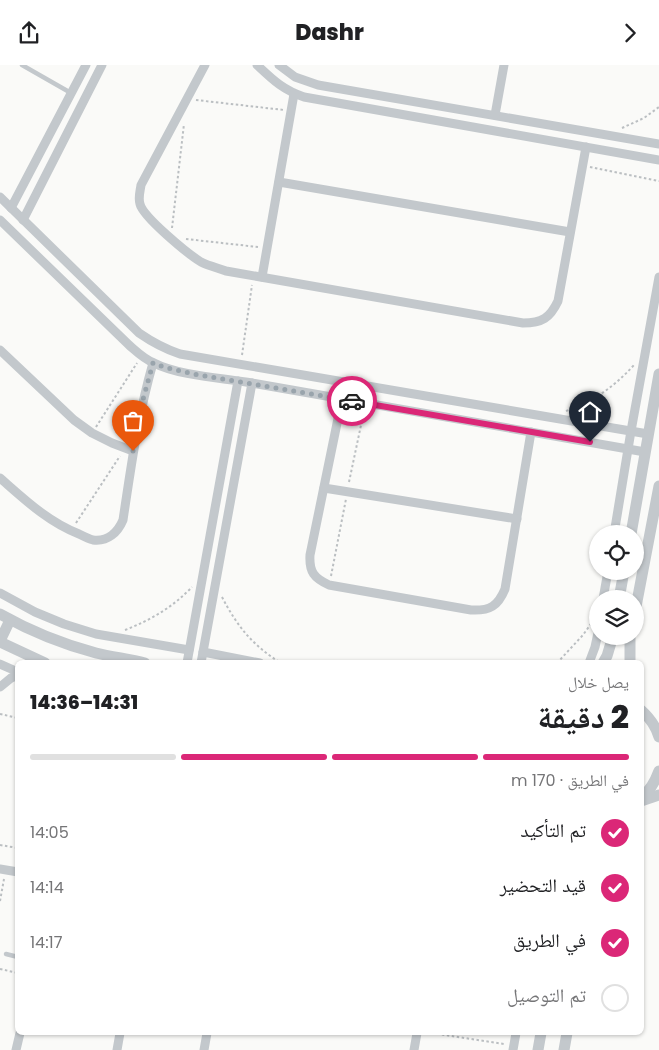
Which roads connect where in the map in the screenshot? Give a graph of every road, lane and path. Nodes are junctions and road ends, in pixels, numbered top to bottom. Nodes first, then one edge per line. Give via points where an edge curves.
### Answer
1 (22, 65) edge
2 (86, 65) edge
3 (102, 65) edge
4 (205, 65) edge
5 (257, 65) edge
6 (279, 65) edge
7 (504, 65) edge
8 (71, 93) junction
9 (294, 93) junction
10 (368, 93) junction
11 (187, 99) junction
12 (659, 107) edge
13 (366, 108) junction
14 (291, 111) junction
15 (495, 115) junction
16 (185, 117) dead end
17 (604, 134) junction
18 (659, 144) edge
19 (586, 147) junction
20 (659, 160) edge
21 (583, 166) junction
22 (659, 181) edge
23 (279, 182) junction
24 (0, 197) edge
25 (12, 208) junction
26 (0, 220) edge
27 (23, 220) junction
28 (570, 232) junction
29 (171, 238) junction
30 (267, 248) junction
31 (258, 276) junction
32 (659, 277) edge
33 (0, 350) edge
34 (141, 356) junction
35 (153, 363) junction
36 (240, 364) junction
37 (635, 364) dead end
38 (659, 374) edge
39 (301, 375) junction
40 (238, 381) junction
41 (252, 383) junction
42 (299, 391) junction
43 (342, 399) junction
44 (546, 416) junction
45 (631, 431) junction
46 (531, 432) junction
47 (92, 433) junction
48 (648, 434) junction
49 (129, 449) junction
50 (629, 449) junction
51 (645, 452) junction
52 (0, 478) edge
53 (659, 487) edge
54 (324, 488) junction
55 (517, 519) junction
56 (616, 525) edge
57 (632, 525) edge
58 (71, 531) junction
59 (202, 573) junction
60 (217, 578) junction
61 (639, 590) edge
62 (0, 593) edge
63 (0, 614) edge
64 (10, 620) junction
65 (589, 627) edge
66 (124, 630) dead end
67 (0, 642) edge
68 (595, 645) edge
69 (610, 645) edge
70 (630, 645) edge
71 (189, 650) junction
72 (203, 652) junction
73 (39, 660) edge
74 (129, 660) edge
75 (187, 660) edge
76 (202, 660) edge
77 (244, 660) edge
78 (277, 660) edge
79 (560, 660) edge
80 (590, 660) edge
81 (604, 660) edge
82 (630, 660) edge
83 (0, 663) edge
84 (15, 671) edge
85 (15, 675) edge
86 (0, 687) edge
87 (644, 712) edge
88 (0, 713) edge
89 (15, 716) edge
90 (659, 736) edge
91 (659, 771) edge
92 (659, 795) edge
93 (644, 796) edge
94 (644, 799) edge
95 (0, 845) edge
96 (15, 848) edge
97 (3, 869) edge
98 (1, 888) edge
99 (0, 901) edge
100 (6, 954) dead end
101 (15, 956) edge
102 (0, 969) edge
103 (15, 972) edge
104 (20, 1035) edge
105 (120, 1035) edge
106 (207, 1035) edge
107 (417, 1035) edge
108 (443, 1035) edge
109 (516, 1035) edge
110 (541, 1035) edge
111 (567, 1035) edge
112 (513, 1048) edge
113 (16, 1050) edge
114 (117, 1050) edge
115 (204, 1050) edge
116 (414, 1050) edge
117 (538, 1050) edge
118 (564, 1050) edge

1 - 8 lane
2 - 8 street
3 - 27 street
4 - 11 street
5 - 9 street via 283,88
6 - 10 street via 306,82
7 - 15 street
8 - 25 street
9 - 13 street
9 - 14 street
10 - 13 street
10 - 15 street
11 - 14 path
11 - 29 street via 139,194 143,212
12 - 17 path via 625,128
13 - 19 street
14 - 23 street
15 - 17 street
16 - 29 path
17 - 18 street
19 - 20 street
19 - 21 street
21 - 22 path
21 - 28 street
23 - 28 street
23 - 30 street
24 - 25 street
25 - 27 street
26 - 34 street
27 - 36 street via 152,342 180,354
28 - 31 street via 558,301 545,319 535,323
29 - 30 path
29 - 31 street via 201,262
30 - 31 street
31 - 36 path
32 - 45 street
33 - 47 street
34 - 35 street
34 - 47 path
35 - 40 street via 177,371
35 - 49 street
36 - 39 street
37 - 44 path via 598,396 566,411
38 - 48 street
39 - 42 street
39 - 44 street
40 - 41 street
40 - 59 street
41 - 42 street
41 - 60 street
42 - 43 street
43 - 46 street
43 - 54 street
44 - 45 street
45 - 48 street
45 - 50 street
46 - 50 street
46 - 55 street
47 - 49 street
48 - 51 street
49 - 58 path
49 - 58 street via 123,520 119,529 112,536 93,540
50 - 51 street
50 - 56 street
51 - 57 street
52 - 58 street via 35,509
53 - 61 street
54 - 55 street
54 - 55 street via 310,555 313,574 320,581 471,610 488,609 501,599
59 - 66 path via 190,589 168,608
59 - 71 street
60 - 72 street
60 - 78 path via 222,597 243,631
62 - 71 street via 64,624
63 - 64 street
64 - 67 street
64 - 74 street via 75,647
65 - 79 path
67 - 73 street
68 - 80 street
69 - 81 street
70 - 82 street
71 - 75 street
72 - 76 street
72 - 77 street
83 - 84 street
85 - 86 street
87 - 90 street
88 - 89 path
91 - 93 street
92 - 94 street
95 - 96 path
97 - 98 path
98 - 99 path
100 - 101 lane
102 - 103 path
104 - 113 street
105 - 114 street
106 - 115 street
107 - 116 street
108 - 112 path
109 - 112 street
110 - 117 street
111 - 118 street

